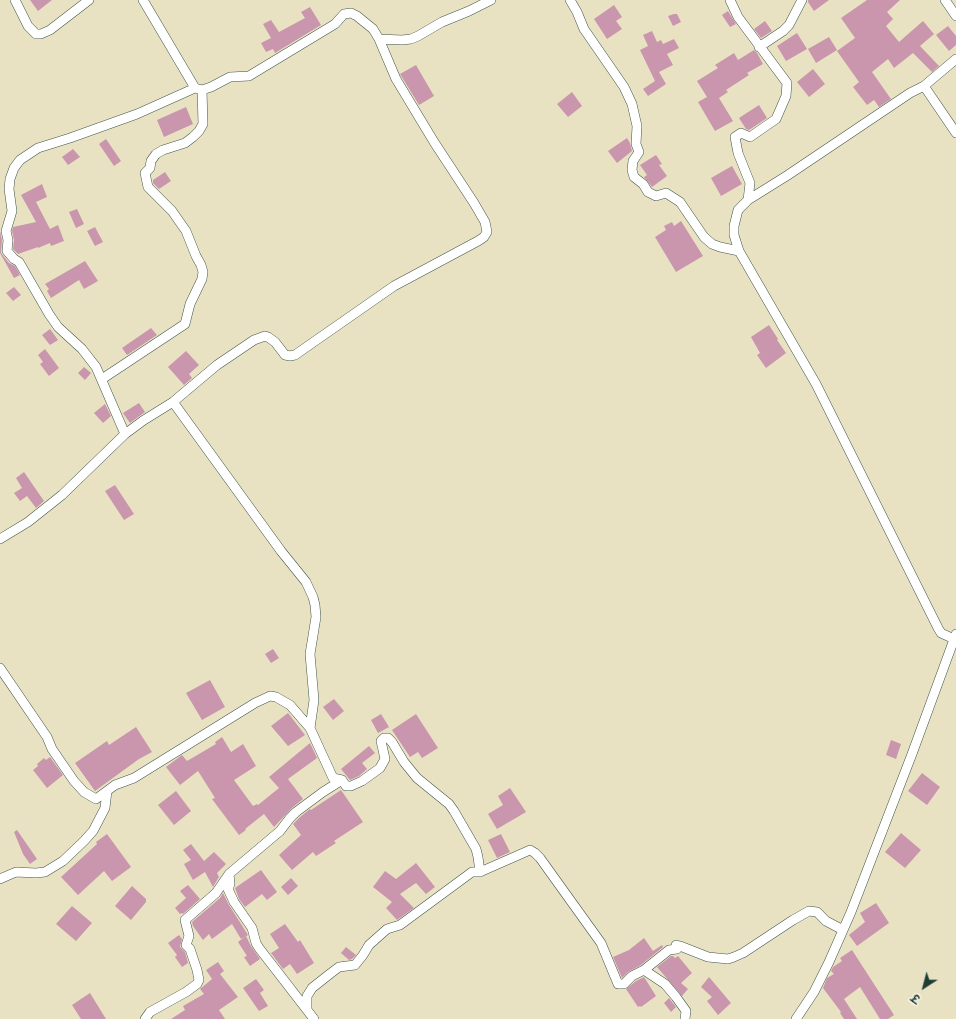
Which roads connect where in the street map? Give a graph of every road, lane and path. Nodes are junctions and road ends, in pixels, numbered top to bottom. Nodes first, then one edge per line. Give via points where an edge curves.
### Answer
1 (15, 0) edge
2 (89, 0) edge
3 (143, 0) edge
4 (491, 0) edge
5 (570, 0) edge
6 (730, 0) edge
7 (802, 0) edge
8 (945, 0) edge
9 (956, 16) edge
10 (379, 39) junction
11 (759, 47) junction
12 (956, 59) edge
13 (924, 86) junction
14 (199, 89) junction
15 (956, 132) edge
16 (748, 200) junction
17 (739, 251) junction
18 (102, 379) junction
19 (173, 402) junction
20 (125, 434) junction
21 (0, 539) edge
22 (954, 637) edge
23 (0, 668) edge
24 (310, 728) junction
25 (342, 780) junction
26 (107, 791) junction
27 (480, 872) junction
28 (229, 874) junction
29 (0, 879) edge
30 (838, 927) junction
31 (644, 970) junction
32 (307, 1010) junction
33 (145, 1019) edge
34 (314, 1019) edge
35 (685, 1019) edge
36 (796, 1019) edge

1 - 2 street via 28,26 36,34 41,34
3 - 14 street
4 - 10 street via 411,39
5 - 17 street via 584,29 624,87 632,104 637,126 636,144 640,152 633,161 634,177 648,192 656,196 666,193 680,202 704,237 712,244
6 - 11 street via 738,17
7 - 11 street via 789,25
8 - 9 street
10 - 14 street via 373,29 358,16 344,14 335,24 249,76 230,77 211,87
10 - 19 street via 396,79 486,222 487,232 478,241 394,286 295,355 285,355 276,342 265,336 259,337 217,365
11 - 16 street via 785,79 787,89 776,119 750,137 741,133 735,137 738,153 750,184
12 - 13 street
13 - 15 street
13 - 16 street
14 - 18 street via 203,124 199,132 185,143 156,154 145,173 148,187 172,211 186,231 201,265 202,279 184,324
14 - 18 street via 137,114 38,148 20,160 10,179 12,211 6,232 7,251 19,262 58,327 91,360
16 - 17 street via 738,210 734,226
17 - 22 street via 816,384 938,628 941,633
18 - 20 street
19 - 20 street
19 - 24 street via 306,582 313,597 316,617 310,654 314,700
20 - 21 street via 62,495 28,522
22 - 30 street via 912,754
23 - 26 street via 74,781 84,792 96,798
24 - 25 street via 333,778
24 - 26 street via 290,705 270,696 134,778
25 - 27 street via 346,786 351,786 380,768 385,759 381,740 388,738 417,778 454,811 476,849
25 - 28 street via 296,812 280,831
26 - 29 street via 105,808 95,827 63,861 45,872 16,872
27 - 31 street via 530,850 534,852 601,943 618,984 624,984
27 - 32 street via 472,872 400,925 387,929 368,945 355,965 339,967 312,988 307,996
28 - 32 street via 228,889 252,928 256,943
28 - 33 street via 216,893 185,920 189,936 186,945 190,949 197,970 197,984 150,1012
30 - 31 street via 816,912 809,911 734,958 708,957 676,946 676,949 669,950
30 - 36 street via 814,992
31 - 35 street via 665,984 676,996 686,1011
32 - 34 street

